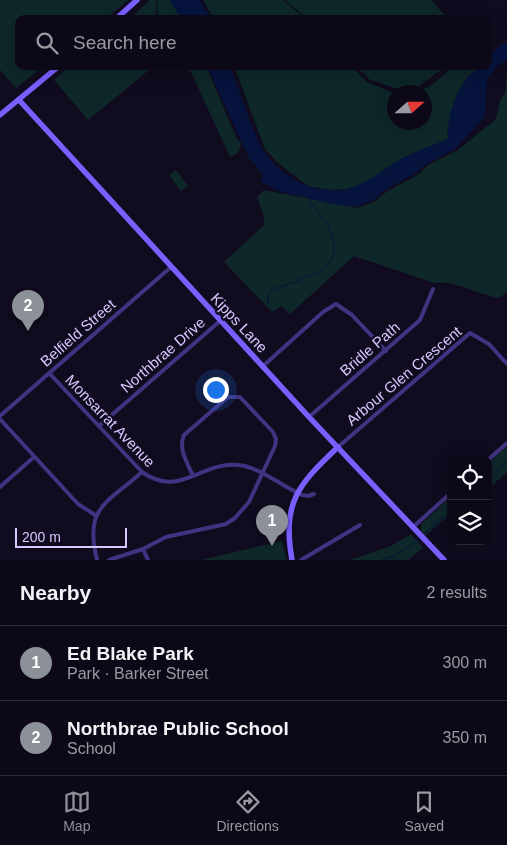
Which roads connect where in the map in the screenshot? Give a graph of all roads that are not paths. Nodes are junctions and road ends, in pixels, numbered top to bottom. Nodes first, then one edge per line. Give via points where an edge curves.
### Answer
1 (137, 0) edge
2 (120, 15) edge
3 (54, 70) edge
4 (19, 100) junction
5 (0, 115) edge
6 (171, 267) junction
7 (433, 289) dead end
8 (220, 321) junction
9 (386, 351) junction
10 (507, 364) edge
11 (262, 366) junction
12 (49, 373) junction
13 (309, 417) junction
14 (0, 418) edge
15 (99, 426) junction
16 (507, 443) edge
17 (338, 447) junction
18 (492, 456) edge
19 (34, 457) junction
20 (142, 472) junction
21 (262, 474) junction
22 (193, 476) junction
23 (0, 487) edge
24 (297, 493) junction
25 (314, 494) dead end
26 (447, 497) edge
27 (95, 515) junction
28 (360, 525) dead end
29 (413, 527) junction
30 (143, 549) junction
31 (97, 560) edge
32 (109, 560) edge
33 (148, 560) edge
34 (292, 560) edge
35 (301, 560) edge
36 (444, 560) edge

1 - 2 street
3 - 4 street
4 - 5 street
4 - 6 street, Kipps Lane
6 - 8 street, Kipps Lane
6 - 12 street, Belfield Street
7 - 9 street, Bridle Path via 422,318
8 - 11 street, Kipps Lane
8 - 15 street, Northbrae Drive
9 - 11 street via 336,304
9 - 13 street, Bridle Path
10 - 17 street, Arbour Glen Crescent via 489,344 470,333
11 - 13 street, Kipps Lane
12 - 14 street, Belfield Street
12 - 15 street, Monsarrat Avenue
13 - 17 street, Kipps Lane
14 - 19 street
15 - 20 street, Monsarrat Avenue
16 - 18 street
17 - 24 street via 312,472
17 - 29 street, Kipps Lane
19 - 23 street
19 - 27 street via 78,504
20 - 22 street, Monsarrat Avenue via 152,480 166,483
20 - 27 street
21 - 22 street, Monsarrat Avenue via 241,465 228,464
21 - 22 street via 276,439 240,397 233,395 184,435 182,449
21 - 24 street, Monsarrat Avenue
21 - 30 street via 249,502 236,518 226,524 166,537
24 - 25 street
24 - 34 street via 288,524
26 - 29 street
27 - 31 street via 92,531
28 - 35 street
29 - 36 street, Kipps Lane
30 - 32 street
30 - 33 street

